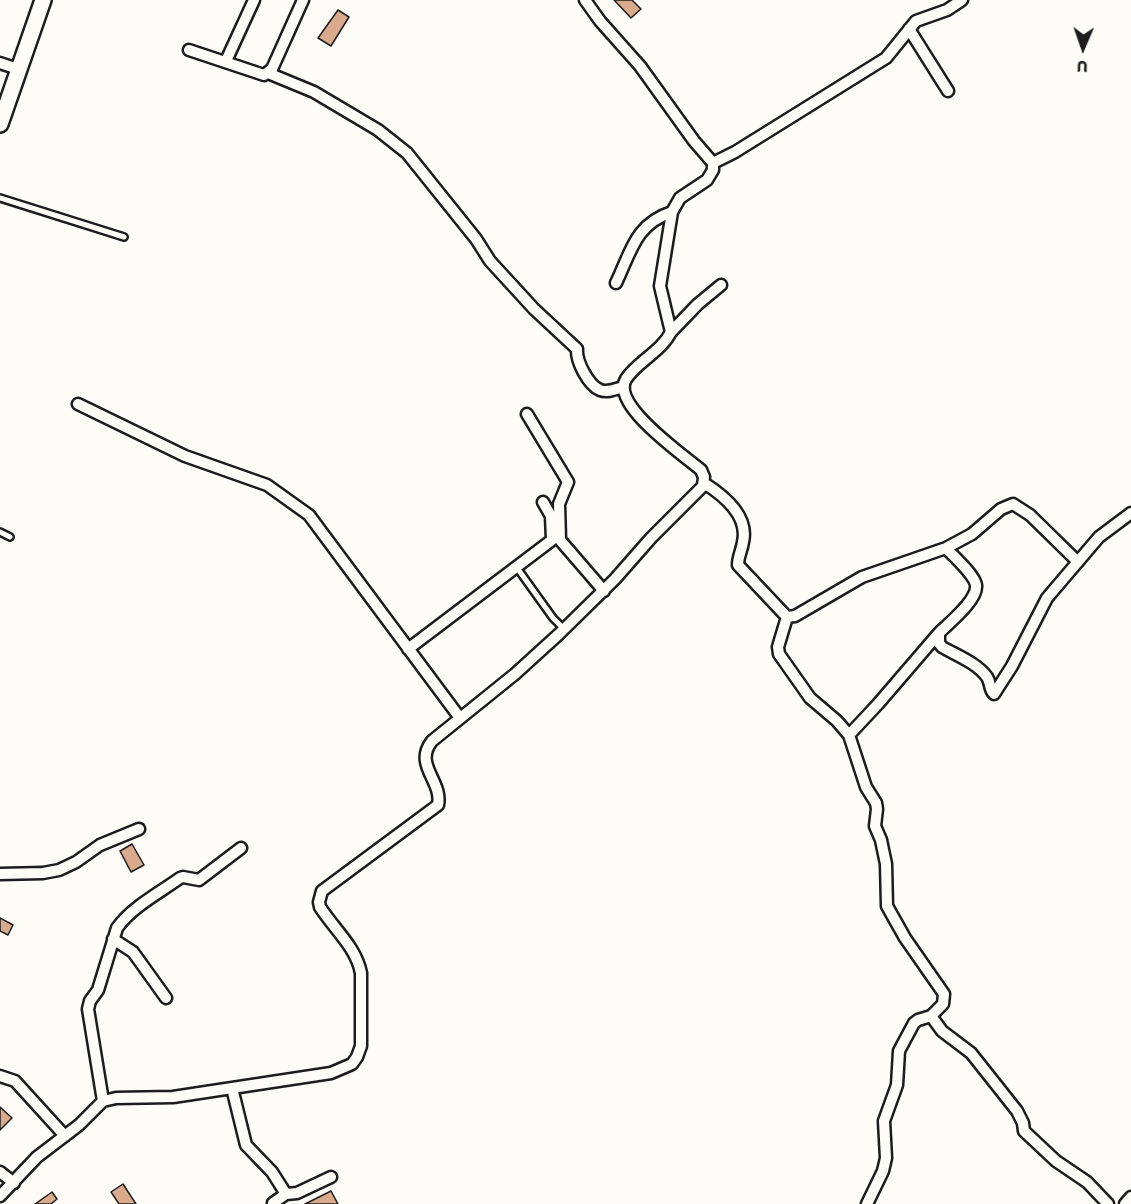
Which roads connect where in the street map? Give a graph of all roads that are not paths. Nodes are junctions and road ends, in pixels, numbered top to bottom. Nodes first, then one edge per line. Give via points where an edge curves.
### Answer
1 (43, 0) edge
2 (254, 0) edge
3 (303, 0) edge
4 (585, 0) edge
5 (962, 0) edge
6 (909, 29) junction
7 (189, 50) dead end
8 (226, 61) junction
9 (0, 63) edge
10 (18, 69) junction
11 (268, 73) junction
12 (948, 91) dead end
13 (0, 124) edge
14 (713, 163) junction
15 (0, 198) edge
16 (672, 212) junction
17 (124, 237) dead end
18 (616, 283) dead end
19 (721, 285) dead end
20 (671, 332) junction
21 (623, 387) junction
22 (78, 404) dead end
23 (527, 414) dead end
24 (704, 483) junction
25 (543, 502) dead end
26 (1131, 513) edge
27 (0, 532) edge
28 (10, 537) dead end
29 (946, 548) junction
30 (1078, 562) junction
31 (520, 572) dead end
32 (604, 591) junction
33 (787, 617) junction
34 (562, 627) junction
35 (939, 633) junction
36 (408, 649) junction
37 (460, 718) junction
38 (849, 735) junction
39 (139, 829) dead end
40 (241, 848) dead end
41 (0, 874) edge
42 (113, 939) junction
43 (166, 998) dead end
44 (931, 1016) junction
45 (0, 1076) edge
46 (232, 1088) junction
47 (103, 1101) junction
48 (65, 1136) junction
49 (0, 1172) edge
50 (331, 1177) dead end
51 (14, 1183) junction
52 (286, 1194) junction
53 (0, 1196) edge
54 (1131, 1197) edge
55 (273, 1203) edge
56 (867, 1204) edge
57 (1108, 1204) edge
58 (1125, 1204) edge

1 - 10 street
2 - 8 street
3 - 11 street
4 - 14 street
5 - 6 street via 916,21
6 - 12 street
6 - 14 street via 886,58
7 - 8 street
8 - 11 street via 260,74
9 - 10 street
10 - 13 street
11 - 21 street via 323,97 378,130 407,153 490,261 577,349 578,360 593,386 604,391
14 - 16 street via 707,180 680,198
15 - 17 lane
16 - 18 street via 658,217 636,238
16 - 20 street via 660,286
19 - 20 street
20 - 21 street via 632,372
21 - 24 street via 648,427 701,470
22 - 36 street via 185,456 267,484 294,502 309,515
23 - 32 street via 568,482 559,504 560,540
24 - 32 street
24 - 33 street via 734,508 744,528 738,565
25 - 36 street via 551,516 552,540
26 - 30 street via 1099,537
27 - 28 lane
29 - 30 street via 1013,504
29 - 33 street via 862,577
29 - 35 street via 976,585 961,612
30 - 35 street via 1047,598 994,694 978,667 942,647
31 - 34 lane
32 - 34 street
33 - 38 street via 778,654 810,698
34 - 37 street via 515,674
35 - 38 street
36 - 37 street
37 - 46 street via 425,750 438,805 320,895 320,907 359,963 362,1026 357,1057 352,1064 331,1073
38 - 44 street via 866,787 878,809 875,826 886,864 887,906 944,994 943,1004
39 - 41 street via 100,845 59,870
40 - 42 street via 202,879 183,877 140,906 122,921
42 - 43 street via 133,952
42 - 47 street via 98,990 88,1009
44 - 56 street via 914,1023 899,1052 897,1085 884,1121 886,1158
44 - 57 street via 942,1031 971,1053 1017,1111 1024,1131
45 - 48 street via 15,1081
46 - 47 street via 173,1097
46 - 52 street via 246,1145 272,1172
47 - 48 street
48 - 51 street via 37,1157
49 - 51 street
50 - 52 street
51 - 53 street
52 - 55 street
54 - 58 street

